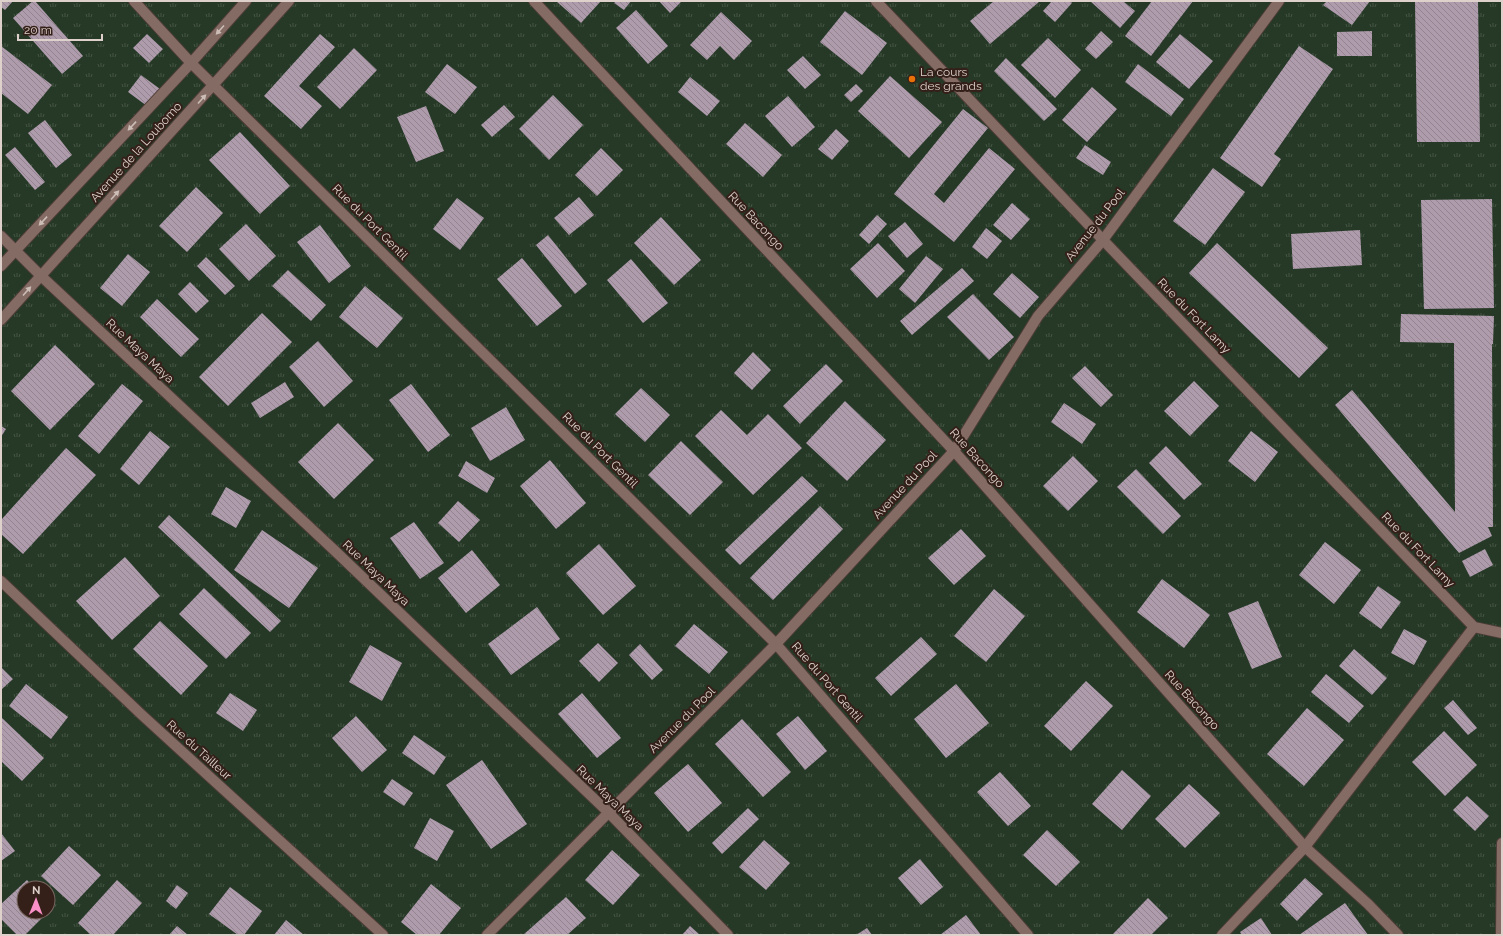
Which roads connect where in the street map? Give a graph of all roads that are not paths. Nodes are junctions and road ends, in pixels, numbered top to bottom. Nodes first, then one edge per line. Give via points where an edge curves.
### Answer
1 (134, 1) edge
2 (246, 1) edge
3 (289, 1) edge
4 (534, 1) edge
5 (876, 1) edge
6 (1279, 1) edge
7 (191, 63) junction
8 (214, 85) junction
9 (1, 236) edge
10 (1103, 240) junction
11 (15, 250) junction
12 (1, 266) edge
13 (41, 276) junction
14 (1, 320) edge
15 (954, 451) junction
16 (1, 581) edge
17 (1474, 627) junction
18 (1502, 633) edge
19 (776, 644) junction
20 (609, 813) junction
21 (1502, 843) edge
22 (1305, 847) junction
23 (383, 935) edge
24 (487, 935) edge
25 (728, 935) edge
26 (1028, 935) edge
27 (1222, 935) edge
28 (1398, 935) edge
29 (1501, 935) edge

1 - 7 street, Rue du Port Gentil
2 -> 7 street, Avenue de la Loubomo
3 - 8 street, Avenue de la Loubomo
4 - 15 street, Rue Bacongo
5 - 10 street, Rue du Fort Lamy
6 - 10 street, Avenue du Pool
7 - 8 street, Rue du Port Gentil
7 -> 11 street, Avenue de la Loubomo
13 -> 8 street, Avenue de la Loubomo
8 - 19 street, Rue du Port Gentil
9 - 11 street, Rue Maya Maya
10 - 15 street, Avenue du Pool via 1038,316
10 - 17 street, Rue du Fort Lamy
11 - 12 street, Avenue de la Loubomo
11 - 13 street, Rue Maya Maya
14 -> 13 street, Avenue de la Loubomo
13 - 20 street, Rue Maya Maya
15 - 19 street, Avenue du Pool
15 - 22 street, Rue Bacongo
16 - 23 street, Rue du Tailleur via 142,715
17 - 18 street
17 - 22 street
19 - 20 street, Avenue du Pool
19 - 26 street, Rue du Port Gentil
20 - 24 street, Avenue du Pool
20 - 25 street, Rue Maya Maya
21 - 29 street
22 - 27 street
22 - 28 street, Rue Bacongo

